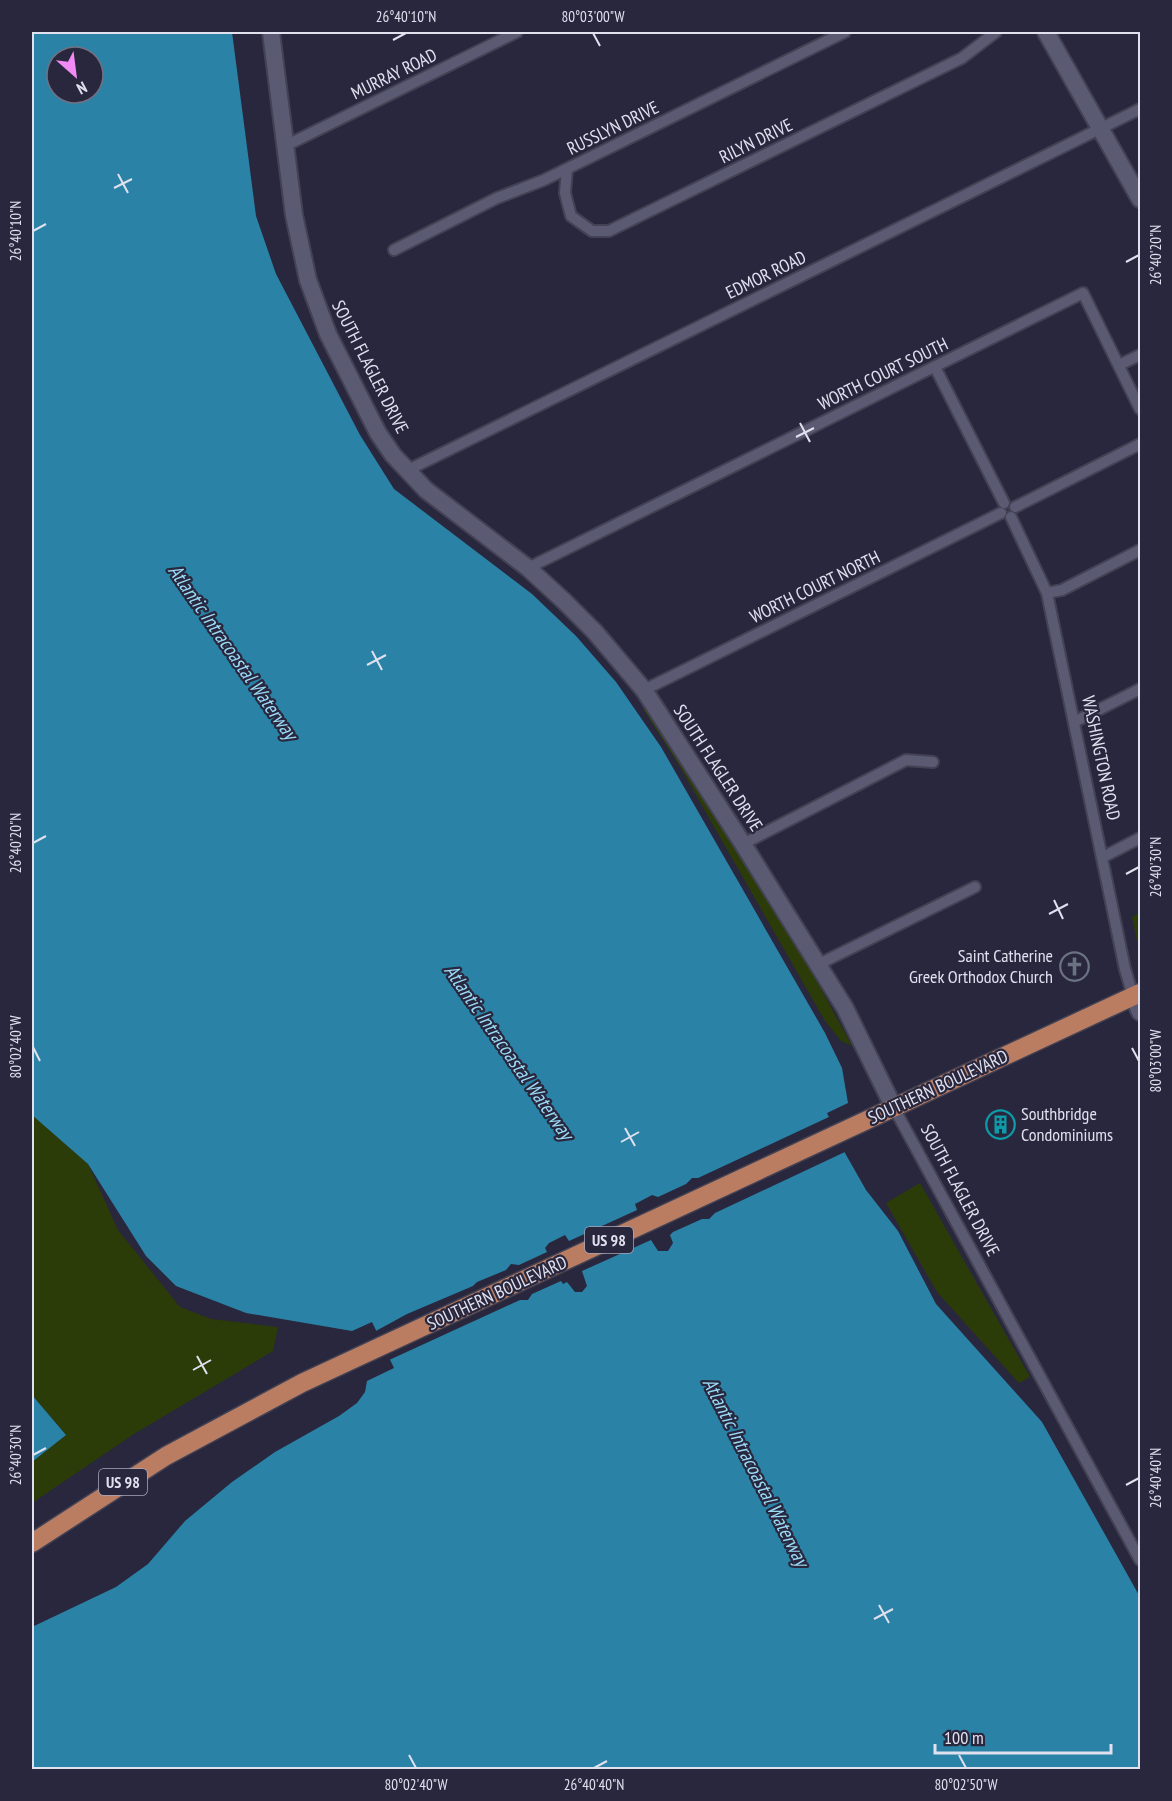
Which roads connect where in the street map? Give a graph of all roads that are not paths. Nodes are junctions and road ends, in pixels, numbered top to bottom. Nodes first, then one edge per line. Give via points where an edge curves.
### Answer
1 (271, 32) edge
2 (846, 32) edge
3 (996, 32) edge
4 (1046, 32) edge
5 (512, 33) edge
6 (1140, 109) edge
7 (1101, 129) junction
8 (285, 146) junction
9 (567, 168) junction
10 (1140, 199) edge
11 (394, 250) dead end
12 (1140, 355) edge
13 (1119, 365) junction
14 (935, 367) junction
15 (1140, 409) edge
16 (1140, 444) edge
17 (406, 471) junction
18 (1008, 510) junction
19 (1140, 550) edge
20 (528, 568) junction
21 (1047, 593) junction
22 (1140, 689) edge
23 (644, 690) junction
24 (1074, 722) junction
25 (933, 762) dead end
26 (1140, 838) edge
27 (743, 844) junction
28 (1103, 857) junction
29 (975, 887) dead end
30 (819, 964) junction
31 (1138, 1000) edge
32 (894, 1108) junction
33 (32, 1543) edge
34 (1140, 1560) edge

1 - 8 street, SOUTH FLAGLER DRIVE
2 - 9 street, RUSSLYN DRIVE
3 - 9 street, RILYN DRIVE via 962,58 609,231 592,231 571,216 565,192
4 - 7 street
5 - 8 street, MURRAY ROAD
6 - 7 street, EDMOR ROAD
7 - 10 street
7 - 17 street, EDMOR ROAD
8 - 17 street, SOUTH FLAGLER DRIVE via 299,248 318,311 378,433
9 - 11 street, RUSSLYN DRIVE
12 - 13 street
13 - 14 street, WORTH COURT SOUTH via 1083,293
13 - 15 street
14 - 18 street, WASHINGTON ROAD
14 - 20 street, WORTH COURT SOUTH
16 - 18 street, WORTH COURT NORTH
17 - 20 street, SOUTH FLAGLER DRIVE
18 - 21 street, WASHINGTON ROAD
18 - 23 street, WORTH COURT NORTH
19 - 21 street via 1062,590
20 - 23 street, SOUTH FLAGLER DRIVE via 595,632
21 - 24 street, WASHINGTON ROAD
22 - 24 street
23 - 27 street, SOUTH FLAGLER DRIVE
24 - 28 street, WASHINGTON ROAD
25 - 27 street via 906,760
26 - 28 street
27 - 30 street, SOUTH FLAGLER DRIVE
28 - 31 street, WASHINGTON ROAD
29 - 30 street
30 - 32 street, SOUTH FLAGLER DRIVE
31 - 32 main road, SOUTHERN BOULEVARD / US 98
32 - 33 main road, SOUTHERN BOULEVARD / US 98 via 283,1393 166,1456
32 - 34 street, SOUTH FLAGLER DRIVE

